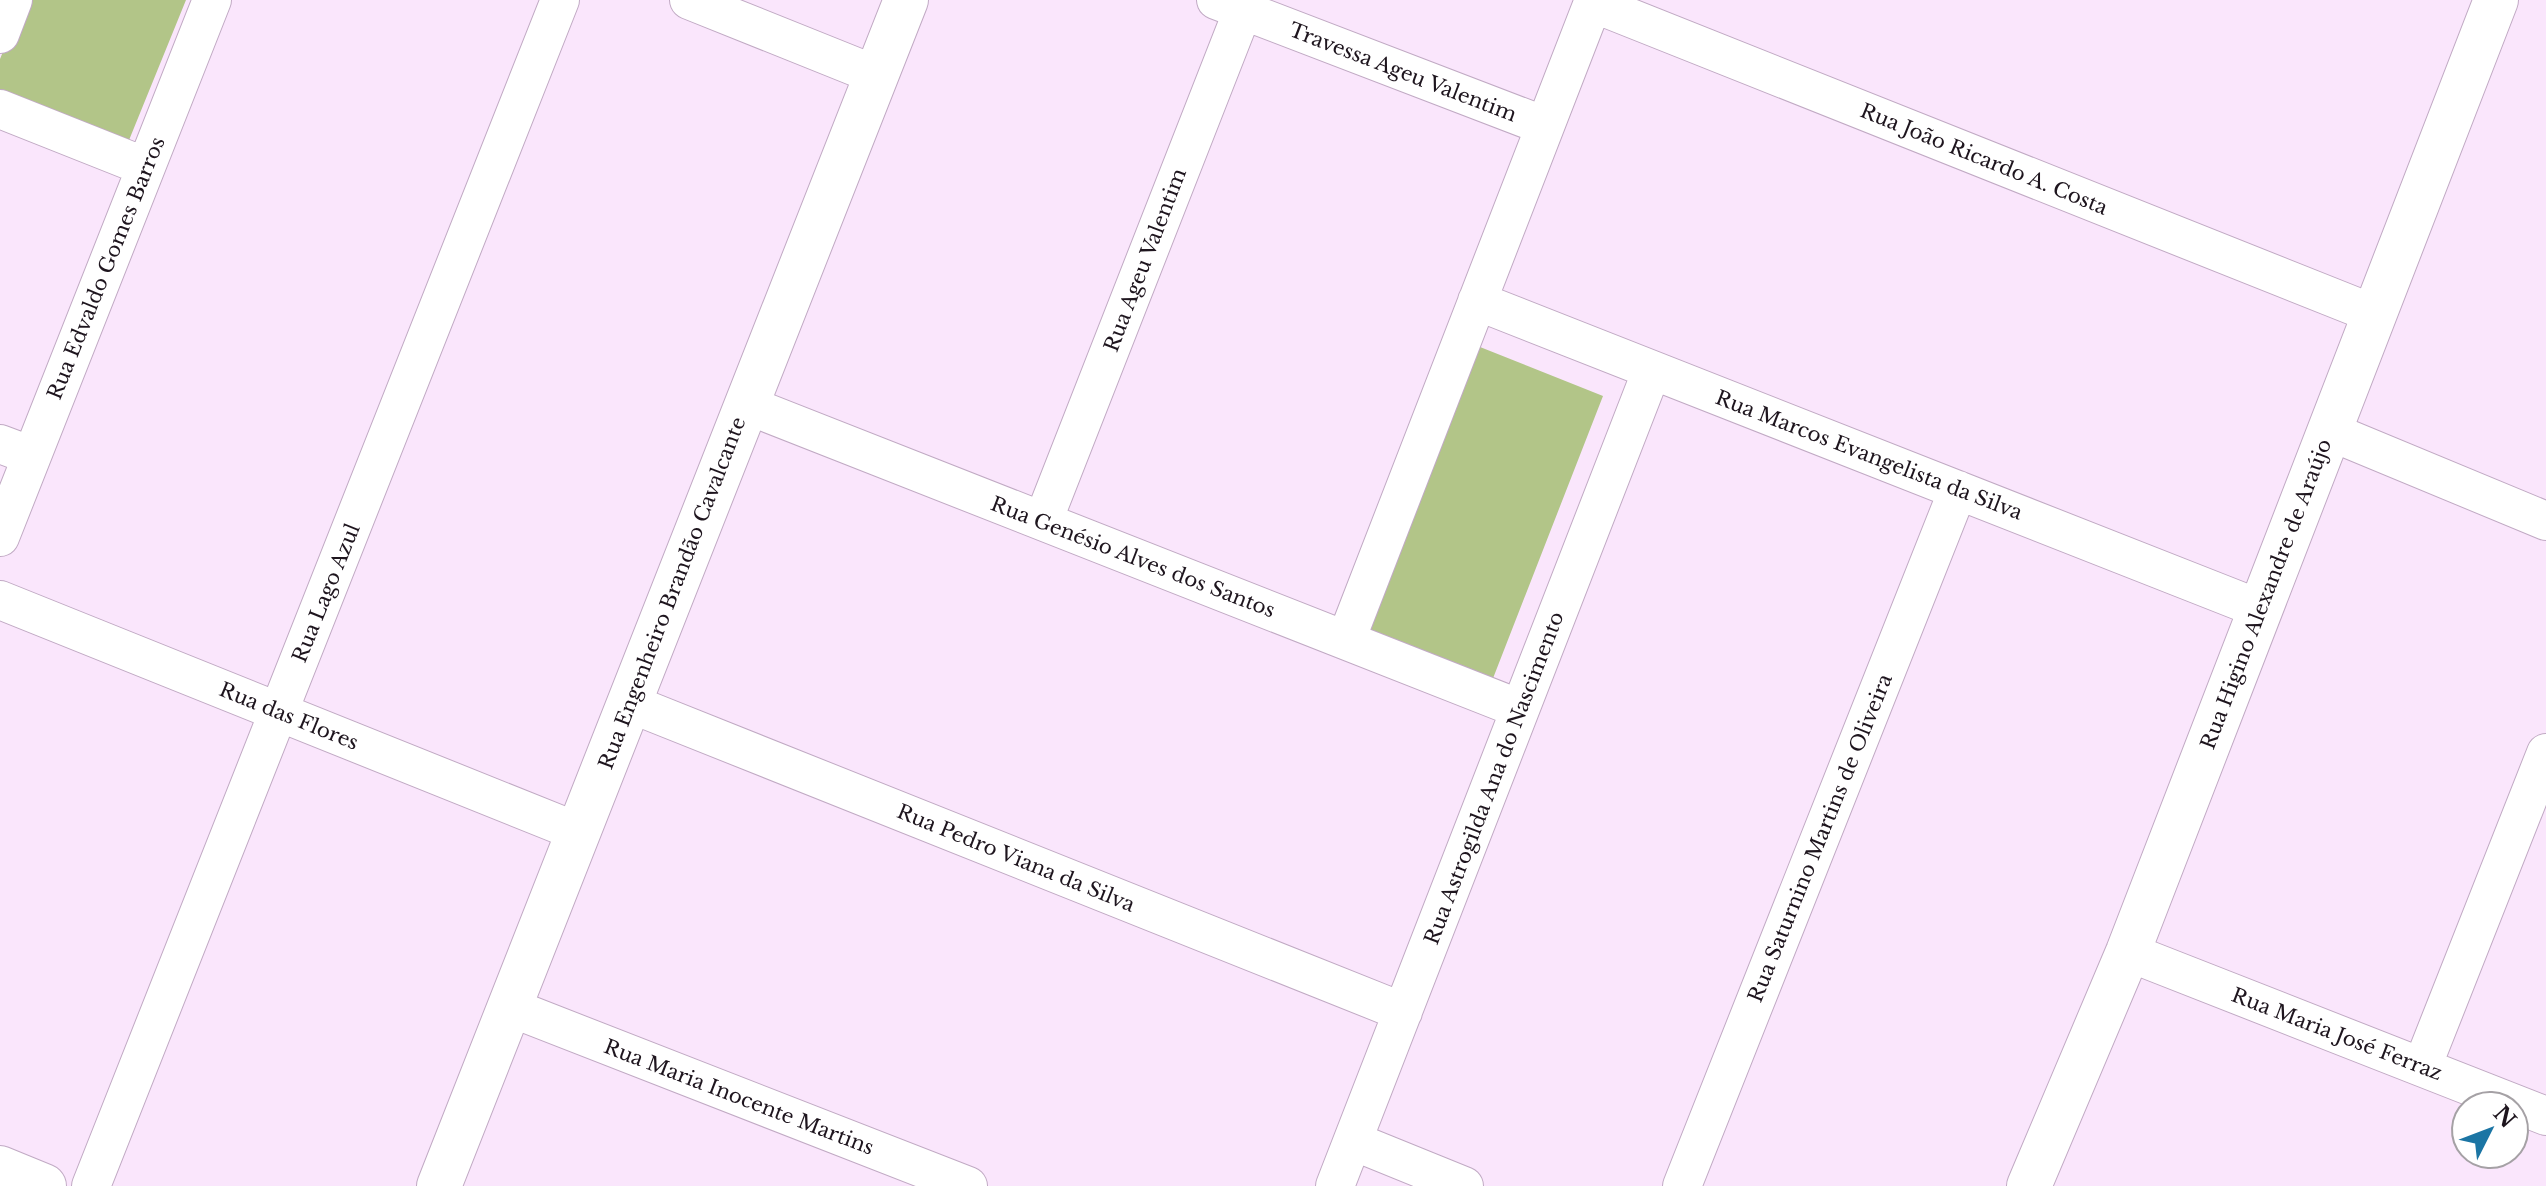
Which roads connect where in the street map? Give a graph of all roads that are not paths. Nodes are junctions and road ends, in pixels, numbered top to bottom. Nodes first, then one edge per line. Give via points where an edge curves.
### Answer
1 (13, 0) edge
2 (212, 0) edge
3 (560, 0) edge
4 (689, 0) edge
5 (906, 0) edge
6 (1594, 2) edge
7 (1235, 3) edge
8 (2485, 4) edge
9 (0, 34) edge
10 (876, 75) junction
11 (0, 109) edge
12 (1545, 126) junction
13 (146, 167) junction
14 (1477, 301) junction
15 (2374, 314) junction
16 (1652, 370) junction
17 (747, 405) junction
18 (2329, 431) junction
19 (16, 450) edge
20 (1958, 490) junction
21 (1043, 521) junction
22 (2546, 521) edge
23 (0, 537) edge
24 (0, 600) edge
25 (2260, 609) junction
26 (1346, 640) junction
27 (629, 703) junction
28 (1520, 709) junction
29 (279, 711) junction
30 (2546, 753) edge
31 (578, 832) junction
32 (2128, 952) junction
33 (509, 1007) junction
34 (1403, 1012) junction
35 (2422, 1067) junction
36 (2546, 1116) edge
37 (1353, 1141) junction
38 (0, 1168) edge
39 (44, 1186) edge
40 (91, 1186) edge
41 (439, 1186) edge
42 (968, 1186) edge
43 (1335, 1186) edge
44 (1464, 1186) edge
45 (1682, 1186) edge
46 (2029, 1186) edge

1 - 9 street
2 - 13 street, Rua Edvaldo Gomes Barros
3 - 29 street, Rua Lago Azul
4 - 10 street
5 - 10 street, Rua Engenheiro Brandão Cavalcante
6 - 12 street
6 - 15 street, Rua João Ricardo A. Costa
7 - 12 street, Travessa Ageu Valentim
7 - 21 street, Rua Ageu Valentim
8 - 15 street, Rua Higino Alexandre de Araújo
10 - 17 street, Rua Engenheiro Brandão Cavalcante
11 - 13 street
12 - 14 street
13 - 19 street, Rua Edvaldo Gomes Barros
14 - 16 street, Rua Marcos Evangelista da Silva
14 - 26 street
15 - 18 street, Rua Higino Alexandre de Araújo
16 - 20 street, Rua Marcos Evangelista da Silva
16 - 28 street, Rua Astrogilda Ana do Nascimento
17 - 21 street, Rua Genésio Alves dos Santos
17 - 27 street, Rua Engenheiro Brandão Cavalcante
18 - 22 street
18 - 25 street, Rua Higino Alexandre de Araújo
19 - 23 street, Rua Edvaldo Gomes Barros
20 - 25 street, Rua Marcos Evangelista da Silva
20 - 45 street, Rua Saturnino Martins de Oliveira
21 - 26 street, Rua Genésio Alves dos Santos
24 - 29 street, Rua das Flores
25 - 32 street, Rua Higino Alexandre de Araújo
26 - 28 street, Rua Genésio Alves dos Santos
27 - 31 street, Rua Engenheiro Brandão Cavalcante
27 - 34 street, Rua Pedro Viana da Silva
28 - 34 street, Rua Astrogilda Ana do Nascimento
29 - 31 street, Rua das Flores
29 - 40 street, Rua Lago Azul
30 - 35 street
31 - 33 street, Rua Engenheiro Brandão Cavalcante
32 - 35 street, Rua Maria José Ferraz
32 - 46 street, Rua Higino Alexandre de Araújo
33 - 41 street, Rua Engenheiro Brandão Cavalcante
33 - 42 street, Rua Maria Inocente Martins
34 - 37 street, Rua Astrogilda Ana do Nascimento
35 - 36 street, Rua Maria José Ferraz
37 - 43 street, Rua Astrogilda Ana do Nascimento
37 - 44 street
38 - 39 street

